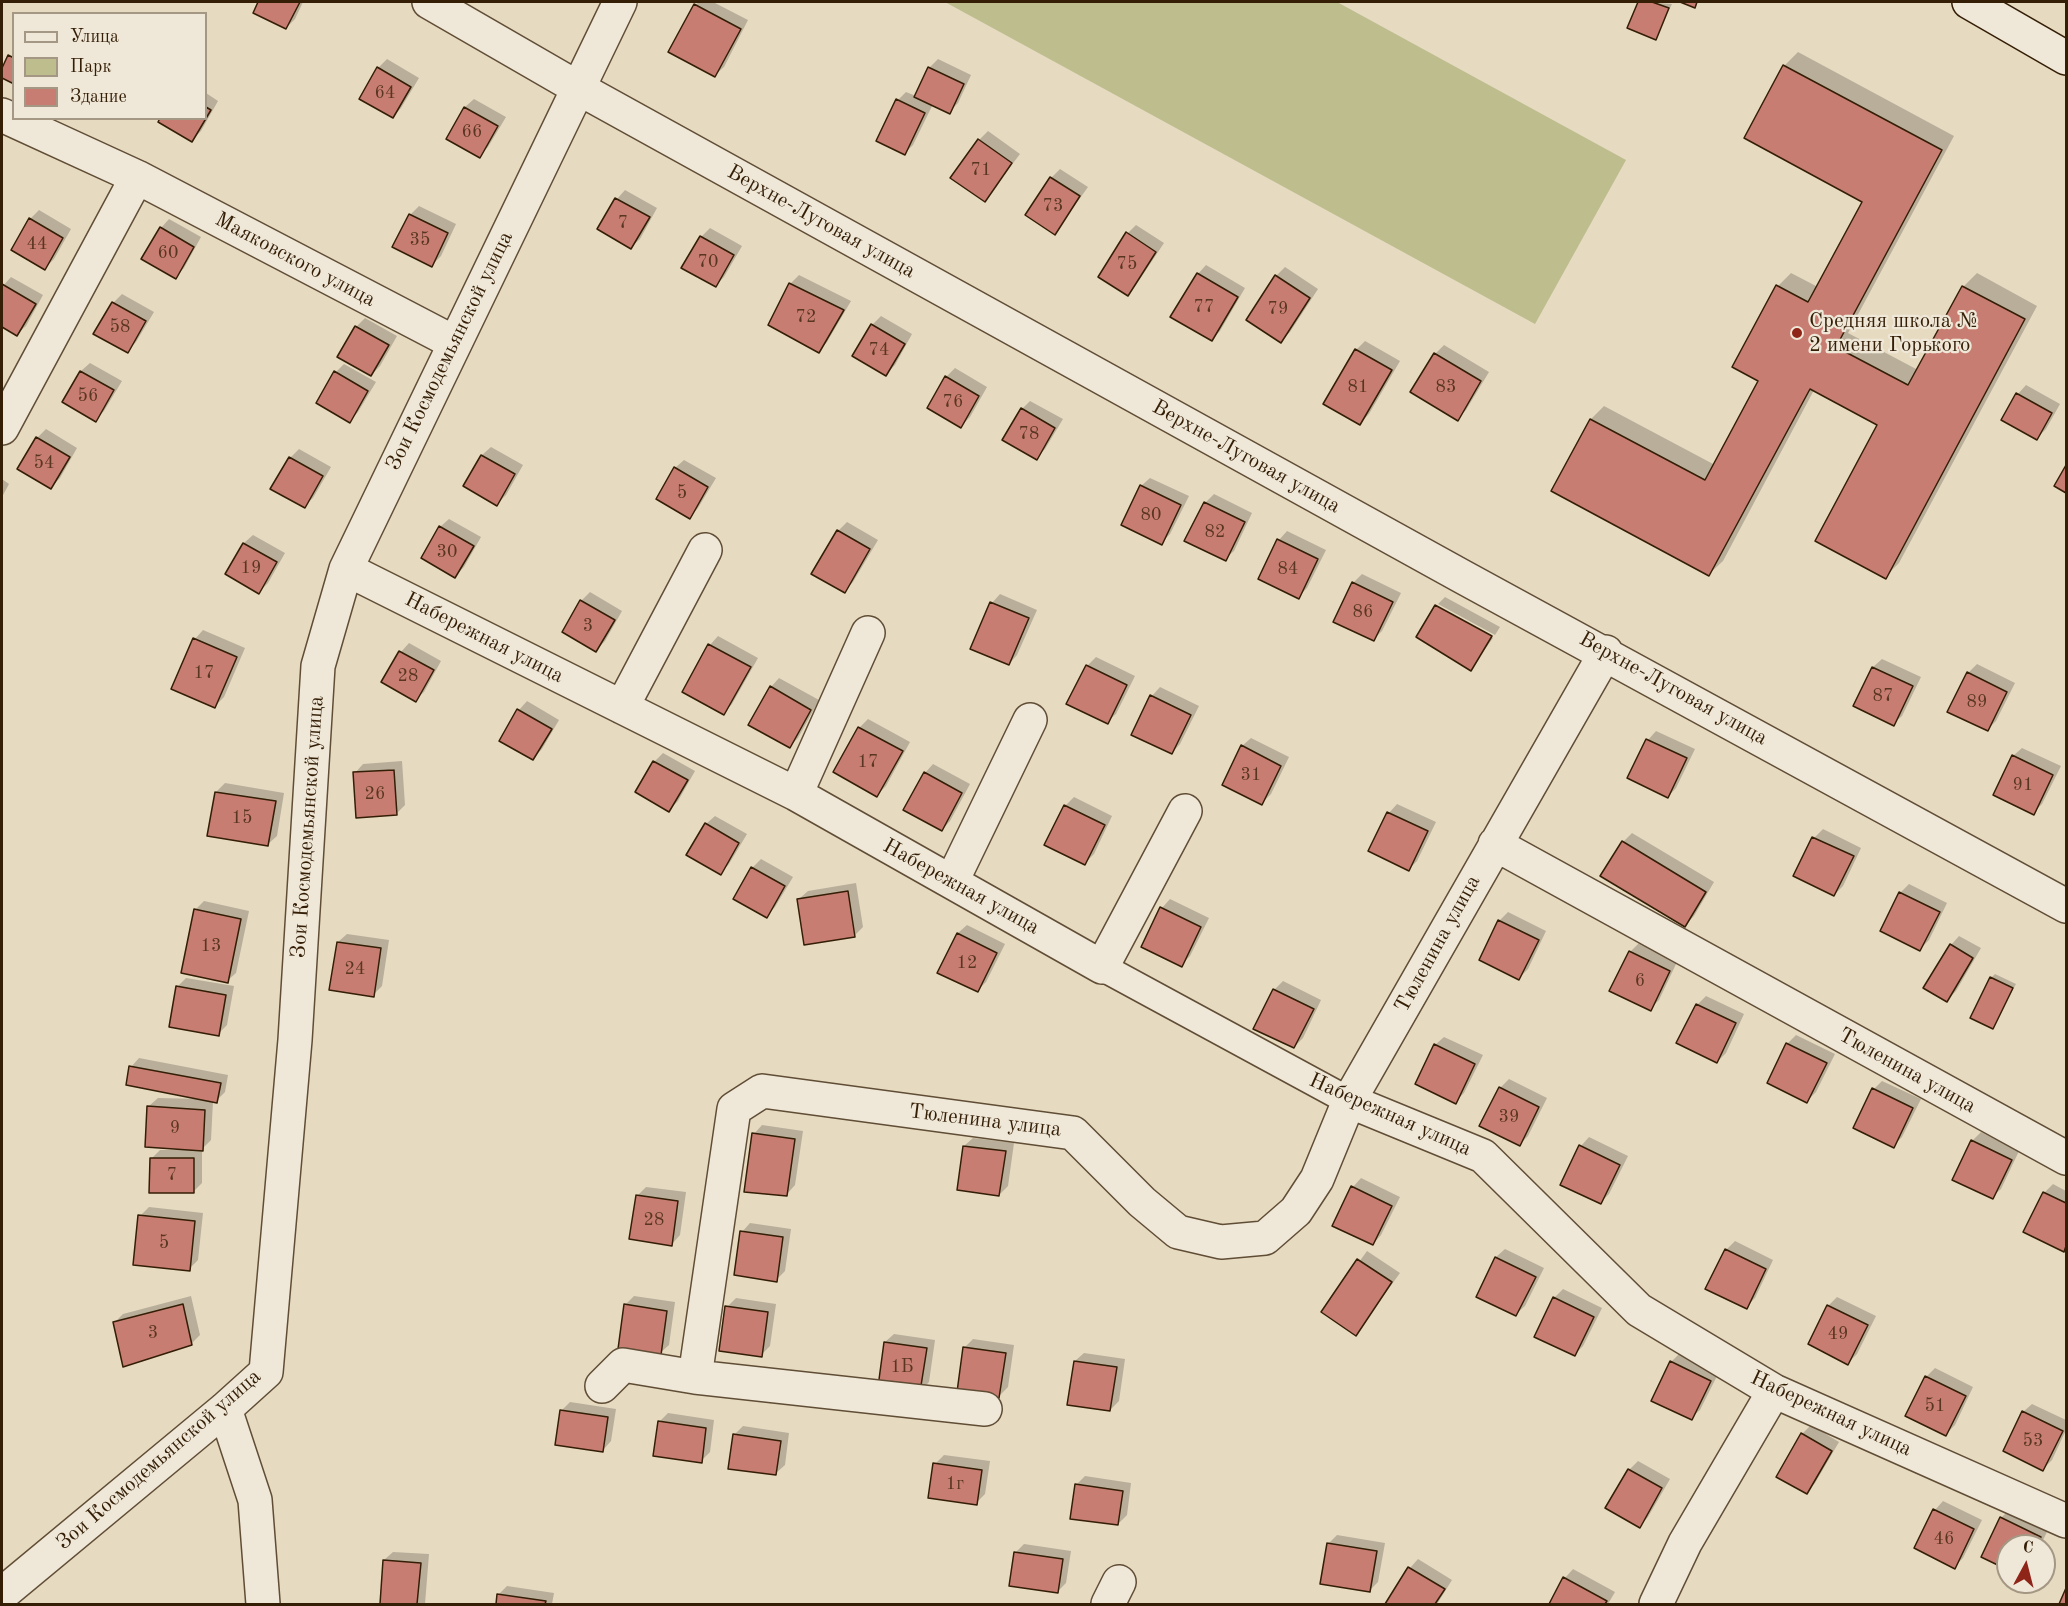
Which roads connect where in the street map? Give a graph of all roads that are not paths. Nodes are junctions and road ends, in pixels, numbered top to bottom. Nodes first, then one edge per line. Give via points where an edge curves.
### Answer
1 (429, 2) edge
2 (620, 2) edge
3 (1969, 2) edge
4 (2067, 58) edge
5 (578, 88) junction
6 (13, 120) edge
7 (137, 177) junction
8 (453, 342) junction
9 (2, 428) edge
10 (705, 550) dead end
11 (346, 569) junction
12 (868, 633) dead end
13 (1606, 652) junction
14 (622, 707) junction
15 (1030, 720) dead end
16 (796, 794) junction
17 (1185, 811) dead end
18 (1495, 844) junction
19 (952, 881) junction
20 (2067, 906) edge
21 (1102, 967) junction
22 (1349, 1101) junction
23 (2067, 1158) edge
24 (696, 1377) junction
25 (602, 1386) dead end
26 (1774, 1391) junction
27 (225, 1409) junction
28 (985, 1409) dead end
29 (2067, 1521) edge
30 (2, 1594) edge
31 (263, 1605) edge
32 (1656, 1605) edge

1 - 5 street, Верхне-Луговая улица
2 - 5 street, Зои Космодемьянской улица
3 - 4 street
5 - 8 street, Зои Космодемьянской улица
5 - 13 street, Верхне-Луговая улица via 1463,577
6 - 7 street, Маяковского улица
7 - 8 street, Маяковского улица
7 - 9 street
8 - 11 street, Зои Космодемьянской улица
10 - 14 street
11 - 14 street, Набережная улица
11 - 27 street, Зои Космодемьянской улица via 318,666 295,1040 266,1372
12 - 16 street
13 - 18 street, Тюленина улица
13 - 20 street, Верхне-Луговая улица
14 - 16 street, Набережная улица
15 - 19 street
16 - 19 street, Набережная улица
17 - 21 street
18 - 22 street, Тюленина улица
18 - 23 street, Тюленина улица
19 - 21 street, Набережная улица
21 - 22 street, Набережная улица
22 - 24 street, Тюленина улица via 1317,1179 1296,1211 1266,1238 1221,1242 1178,1232 1073,1133 762,1091 734,1109
22 - 26 street, Набережная улица via 1483,1156 1639,1310
24 - 25 street via 623,1365
24 - 28 street
26 - 29 street, Набережная улица
26 - 32 street via 1685,1543
27 - 30 street, Зои Космодемьянской улица
27 - 31 street via 255,1500

